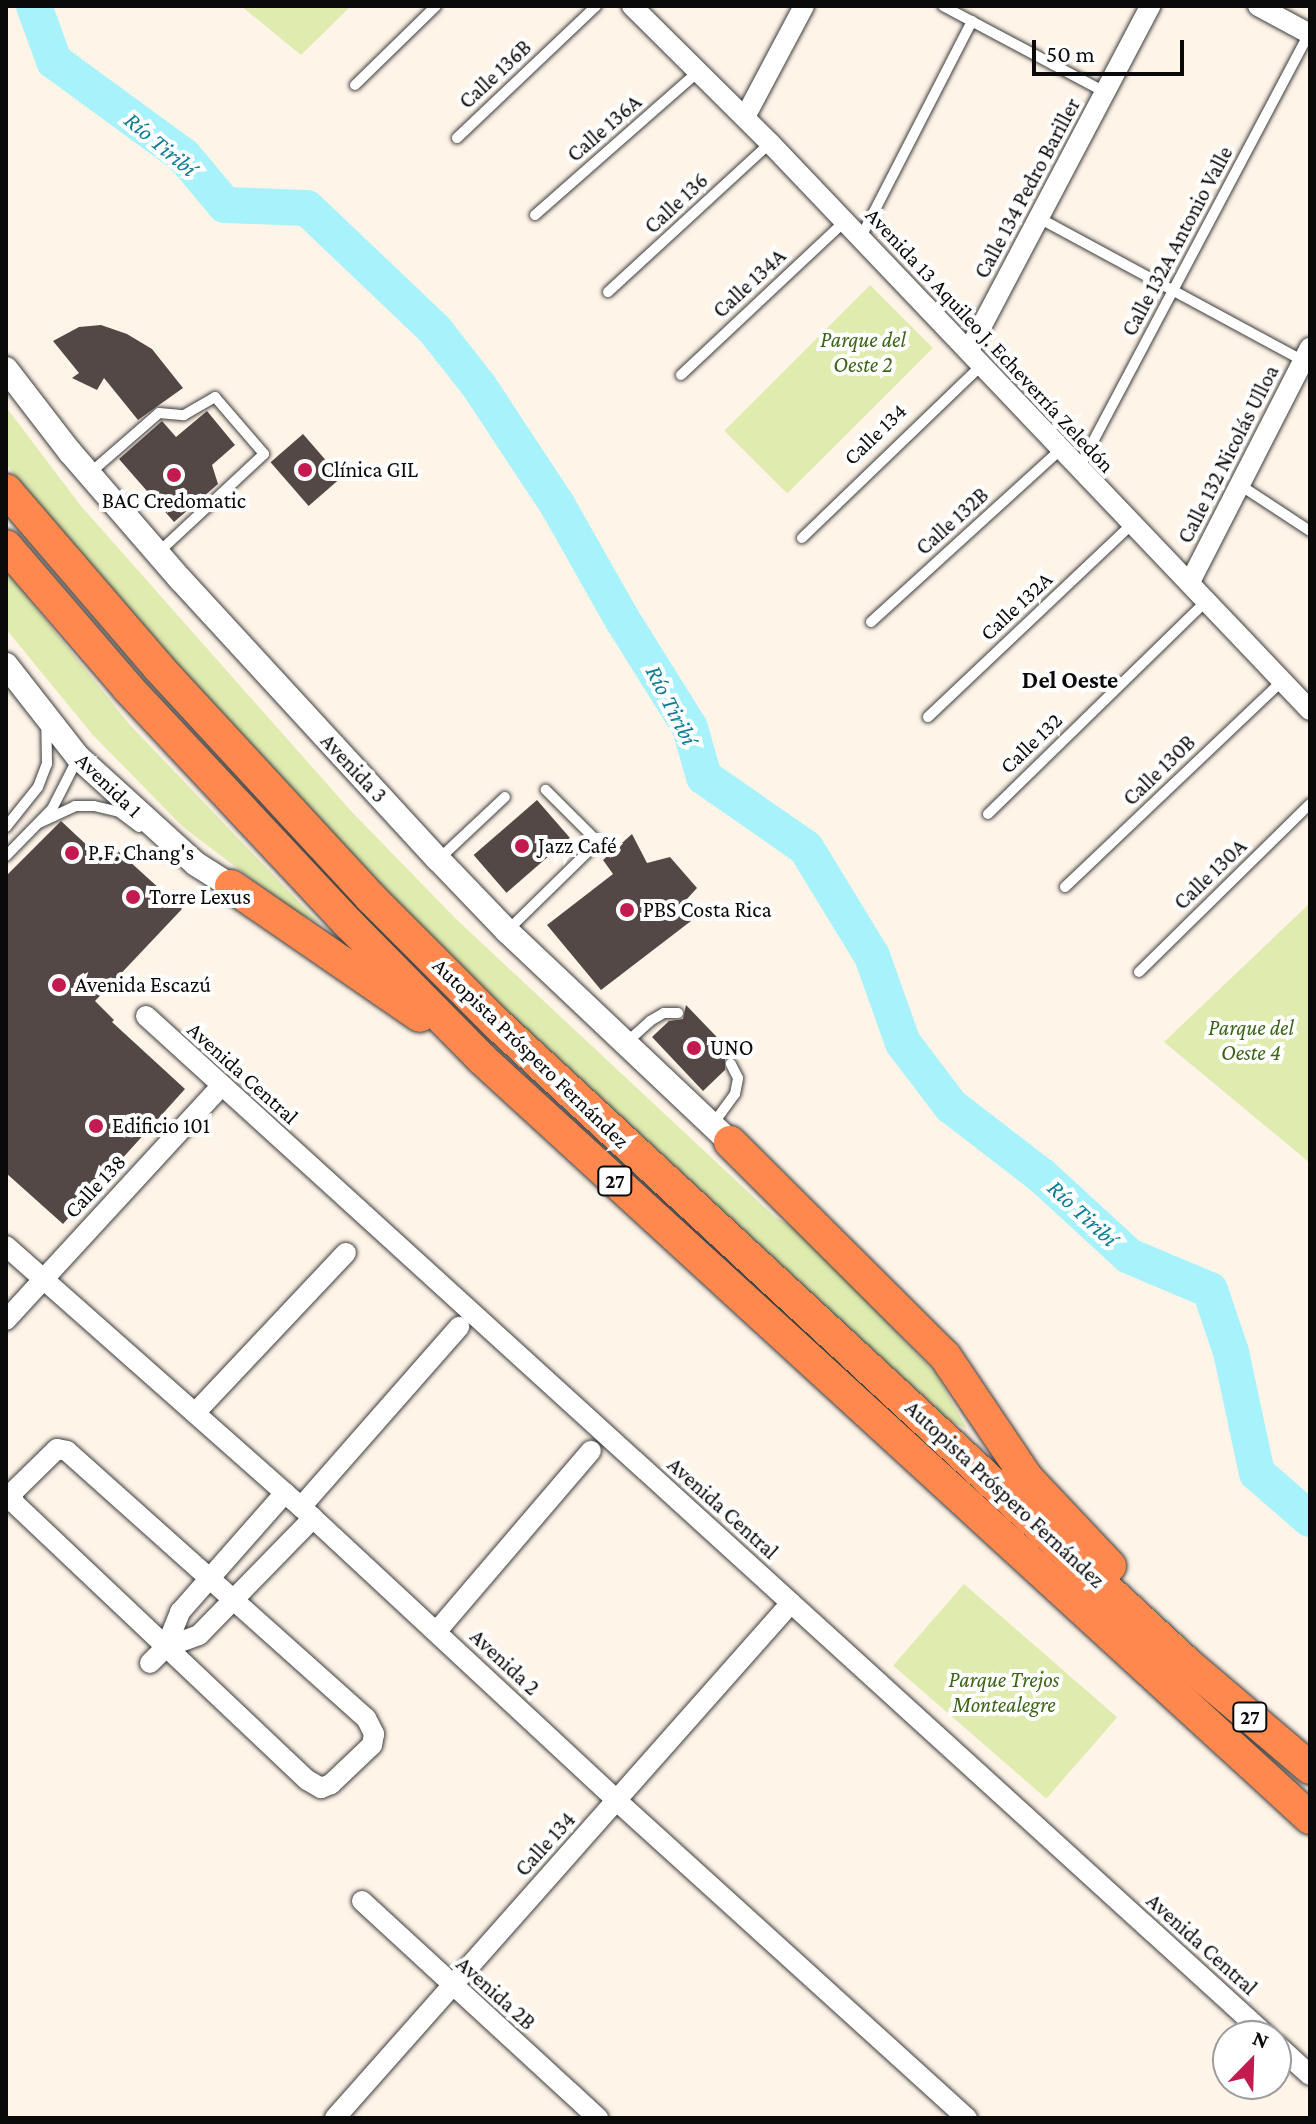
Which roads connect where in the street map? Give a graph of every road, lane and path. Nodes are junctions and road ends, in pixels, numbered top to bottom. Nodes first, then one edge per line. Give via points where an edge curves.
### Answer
1 (436, 6) edge
2 (596, 6) edge
3 (632, 6) edge
4 (804, 6) edge
5 (943, 6) edge
6 (1150, 6) edge
7 (1258, 6) edge
8 (972, 21) junction
9 (1310, 33) edge
10 (699, 71) junction
11 (355, 85) dead end
12 (1105, 92) junction
13 (745, 117) junction
14 (457, 138) dead end
15 (770, 143) junction
16 (535, 215) dead end
17 (1039, 218) junction
18 (845, 221) junction
19 (861, 237) junction
20 (1174, 289) junction
21 (608, 292) dead end
22 (975, 358) junction
23 (1308, 358) edge
24 (6, 369) edge
25 (681, 375) dead end
26 (1061, 449) junction
27 (1078, 469) junction
28 (89, 474) junction
29 (1240, 485) junction
30 (6, 490) edge
31 (1132, 524) junction
32 (1310, 531) edge
33 (802, 538) dead end
34 (6, 546) edge
35 (157, 553) junction
36 (1190, 582) junction
37 (1206, 601) junction
38 (871, 622) dead end
39 (6, 665) edge
40 (1281, 682) junction
41 (1310, 710) edge
42 (45, 715) junction
43 (928, 717) dead end
44 (78, 757) junction
45 (546, 790) dead end
46 (505, 797) dead end
47 (1310, 804) edge
48 (988, 814) dead end
49 (39, 823) junction
50 (6, 827) edge
51 (6, 856) edge
52 (438, 859) junction
53 (196, 864) junction
54 (231, 886) joint
55 (1065, 887) dead end
56 (507, 931) junction
57 (1139, 972) dead end
58 (678, 1013) dead end
59 (146, 1016) dead end
60 (626, 1043) junction
61 (482, 1059) junction
62 (731, 1064) dead end
63 (221, 1086) junction
64 (721, 1134) junction
65 (6, 1246) edge
66 (346, 1253) dead end
67 (42, 1278) junction
68 (6, 1320) edge
69 (459, 1327) dead end
70 (195, 1413) junction
71 (591, 1451) dead end
72 (300, 1506) junction
73 (210, 1578) junction
74 (235, 1601) junction
75 (791, 1603) junction
76 (437, 1631) junction
77 (166, 1647) junction
78 (150, 1663) dead end
79 (1189, 1665) junction
80 (1310, 1768) edge
81 (616, 1800) junction
82 (1310, 1818) edge
83 (362, 1901) dead end
84 (450, 1985) junction
85 (1249, 2020) edge
86 (1292, 2059) edge
87 (1310, 2075) edge
88 (335, 2118) edge
89 (598, 2118) edge
90 (967, 2118) edge

1 - 11 lane
2 - 14 lane, Calle 136B
3 - 10 street, Avenida 13 Aquileo J. Echeverría Zeledón
4 - 13 street
5 - 8 lane
6 - 12 street, Calle 134 Pedro Bariller
7 - 9 street
8 - 12 lane
8 - 19 lane
9 - 20 lane, Calle 132A Antonio Valle
10 - 13 street, Avenida 13 Aquileo J. Echeverría Zeledón
10 - 16 lane, Calle 136A
12 - 17 street, Calle 134 Pedro Bariller
13 - 15 street, Avenida 13 Aquileo J. Echeverría Zeledón
15 - 18 street, Avenida 13 Aquileo J. Echeverría Zeledón
15 - 21 lane, Calle 136
17 - 20 lane
17 - 22 street, Calle 134 Pedro Bariller
18 - 19 street, Avenida 13 Aquileo J. Echeverría Zeledón
18 - 25 lane, Calle 134A
19 - 22 street, Avenida 13 Aquileo J. Echeverría Zeledón
20 - 23 lane
20 - 27 lane, Calle 132A Antonio Valle
22 - 26 street, Avenida 13 Aquileo J. Echeverría Zeledón
22 - 33 lane, Calle 134
23 - 29 street, Calle 132 Nicolás Ulloa
24 - 28 street, Avenida 3
26 - 27 street, Avenida 13 Aquileo J. Echeverría Zeledón
26 - 38 lane, Calle 132B
27 - 31 street, Avenida 13 Aquileo J. Echeverría Zeledón
28 - 35 street, Avenida 3
28 - 35 lane via 159,413 184,415 215,397 264,454
29 - 32 lane
29 - 36 street, Calle 132 Nicolás Ulloa
30 - 79 highway, Autopista Próspero Fernández / 27 via 180,691 483,1011
31 - 36 street, Avenida 13 Aquileo J. Echeverría Zeledón
31 - 43 lane, Calle 132A
34 - 61 highway, Autopista Próspero Fernández / 27 via 128,688
35 - 52 street, Avenida 3
36 - 37 street, Avenida 13 Aquileo J. Echeverría Zeledón
37 - 40 street, Avenida 13 Aquileo J. Echeverría Zeledón
37 - 48 lane, Calle 132
39 - 42 street, Avenida 1
40 - 41 street, Avenida 13 Aquileo J. Echeverría Zeledón
40 - 55 lane, Calle 130B
42 - 44 street, Avenida 1
42 - 50 lane via 47,764 38,787
44 - 49 lane via 63,793
44 - 53 street, Avenida 1
45 - 56 lane via 598,842
46 - 52 lane
47 - 57 lane, Calle 130A
49 - 51 lane
49 - 53 lane via 75,806 119,812
52 - 56 street, Avenida 3
53 - 54 street, Avenida 1
54 - 61 highway
56 - 60 street, Avenida 3
58 - 60 lane via 650,1021
59 - 63 street, Avenida Central
60 - 64 street, Avenida 3
61 - 82 highway, Autopista Próspero Fernández / 27
62 - 64 lane via 738,1078
63 - 67 street, Calle 138
63 - 75 street, Avenida Central
64 - 79 highway via 945,1356 1027,1478 1102,1556
65 - 67 street, Avenida 2
66 - 70 street
67 - 68 street, Calle 138
67 - 70 street, Avenida 2
69 - 72 street
70 - 72 street, Avenida 2
71 - 76 street
72 - 73 street
72 - 74 street
72 - 76 street, Avenida 2
73 - 74 street
73 - 77 street via 180,1612
73 - 77 street via 67,1451 57,1449 48,1455 12,1493 14,1503
74 - 77 street via 199,1635
74 - 77 street via 366,1718 374,1734 372,1745 331,1784 321,1788 307,1780
75 - 81 street, Calle 134
75 - 85 street, Avenida Central
76 - 81 street, Avenida 2
77 - 78 street
79 - 80 highway, Autopista Próspero Fernández / 27
81 - 84 street, Calle 134
81 - 90 street, Avenida 2
83 - 84 street, Avenida 2B
84 - 88 street, Calle 134
84 - 89 street, Avenida 2B
86 - 87 street

